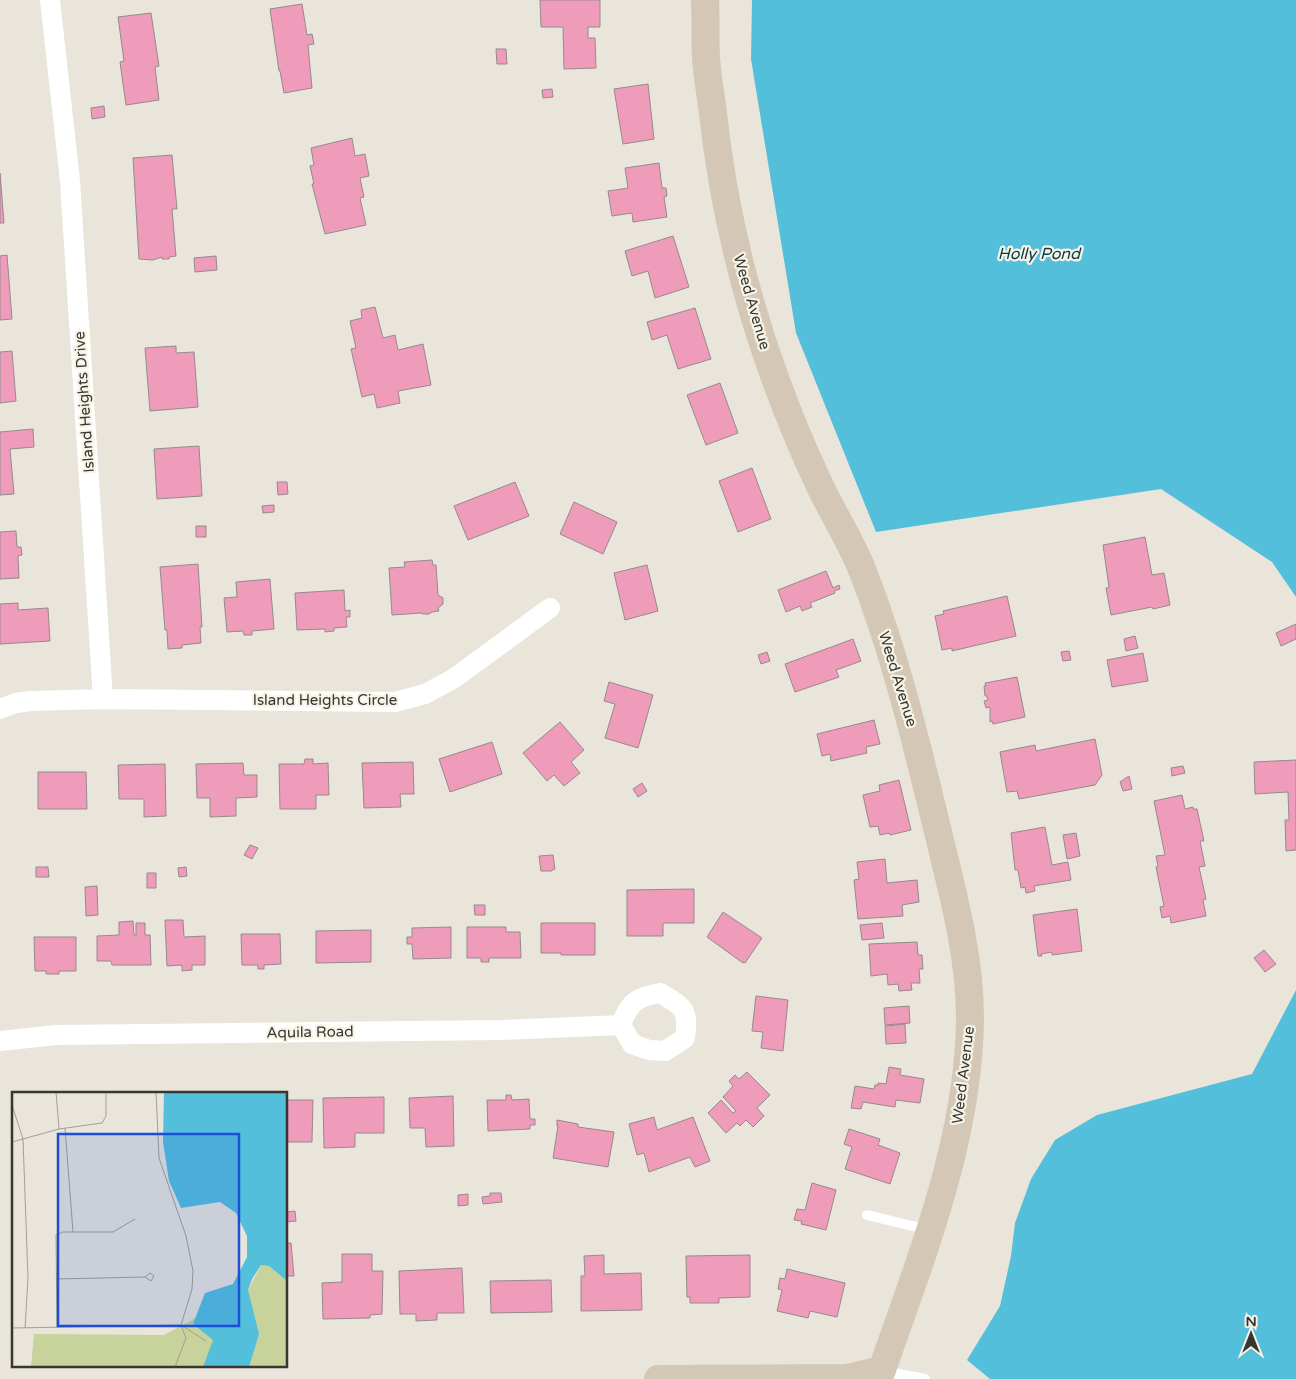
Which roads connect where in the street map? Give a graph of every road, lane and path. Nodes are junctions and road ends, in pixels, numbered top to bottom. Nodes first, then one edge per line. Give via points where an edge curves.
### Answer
1 (50, 0) edge
2 (705, 0) edge
3 (550, 608) dead end
4 (103, 700) junction
5 (0, 709) edge
6 (621, 1025) dead end
7 (0, 1041) edge
8 (867, 1215) dead end
9 (930, 1230) junction
10 (885, 1375) edge
11 (658, 1379) edge
12 (925, 1379) edge

1 - 4 street, Island Heights Drive via 70,181
2 - 9 street, Weed Avenue via 706,58 719,167 741,269 775,377 819,486 859,563 874,601 914,731 961,934 969,981 969,1050 961,1110
3 - 4 street, Island Heights Circle via 453,679 425,694 395,702
4 - 5 street via 16,702
6 - 7 street, Aquila Road via 503,1030 56,1035
8 - 9 lane
9 - 10 street, Weed Avenue
10 - 11 street
10 - 12 lane

